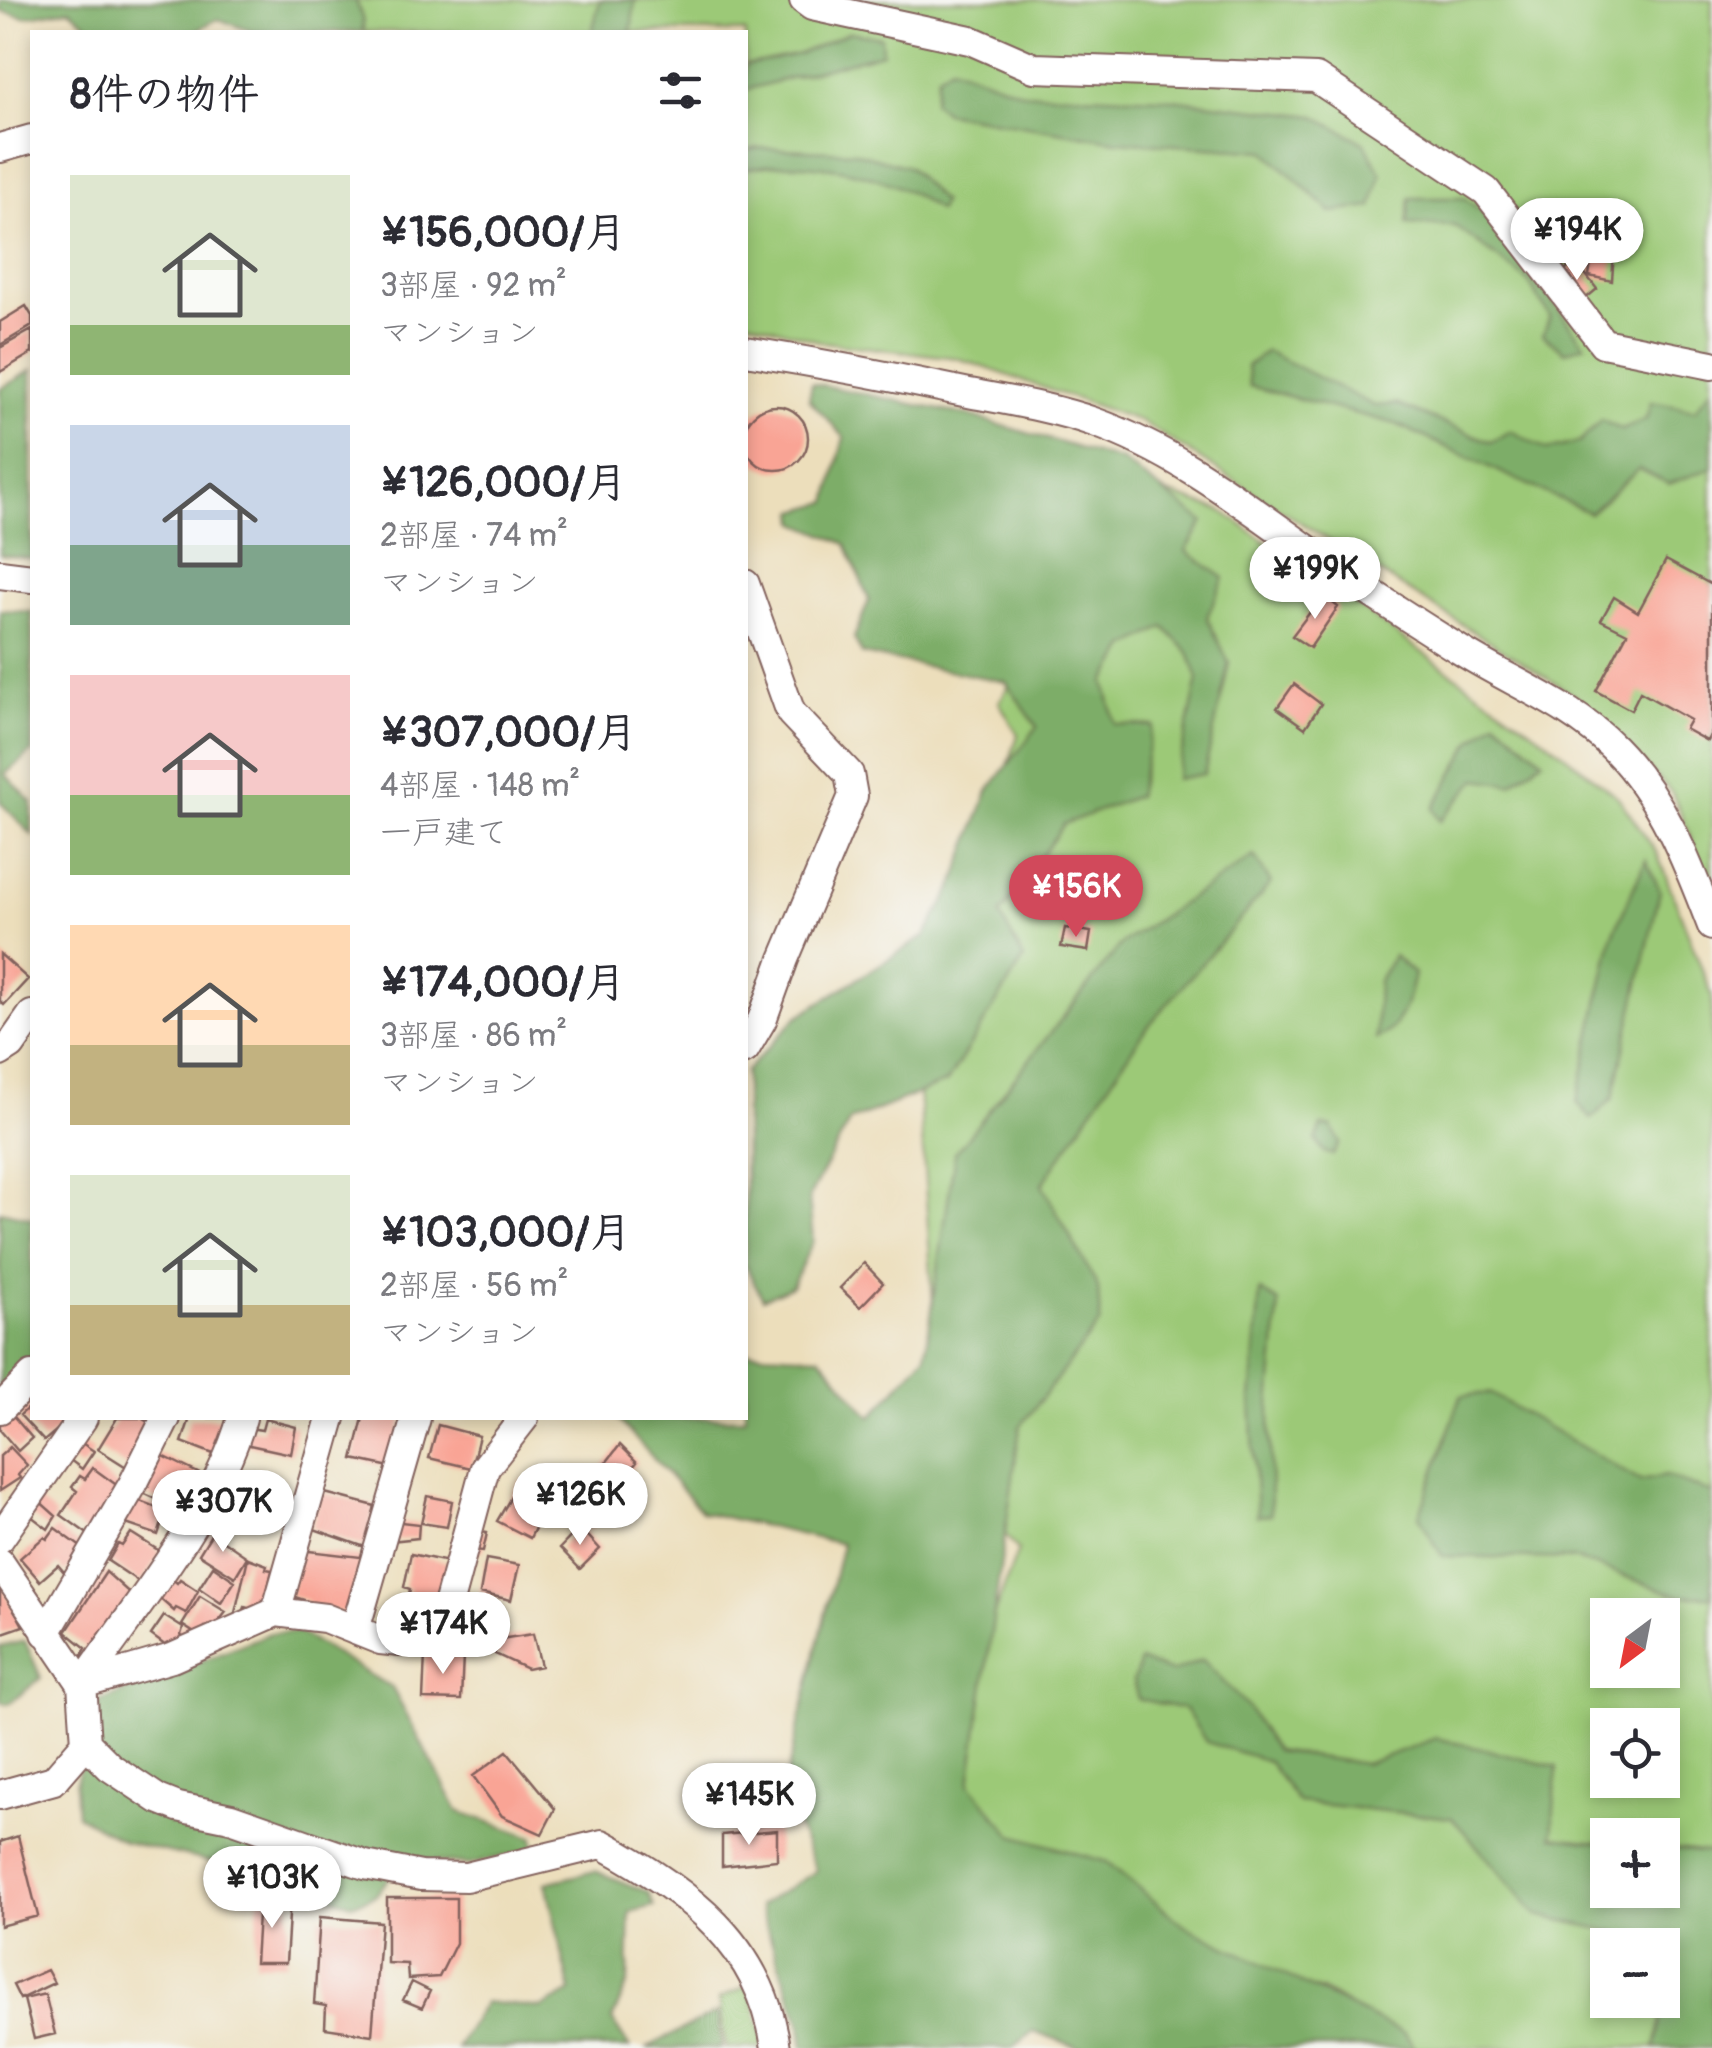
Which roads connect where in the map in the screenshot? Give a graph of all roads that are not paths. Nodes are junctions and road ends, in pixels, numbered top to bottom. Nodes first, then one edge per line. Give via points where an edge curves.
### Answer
1 (804, 0) edge
2 (30, 140) edge
3 (0, 148) edge
4 (748, 351) edge
5 (1712, 365) edge
6 (0, 574) edge
7 (30, 578) edge
8 (748, 592) edge
9 (1712, 926) edge
10 (30, 1018) edge
11 (748, 1043) edge
12 (0, 1052) edge
13 (30, 1378) edge
14 (0, 1410) edge
15 (83, 1420) edge
16 (165, 1420) edge
17 (241, 1420) edge
18 (329, 1420) edge
19 (415, 1420) edge
20 (522, 1420) edge
21 (0, 1538) edge
22 (0, 1562) edge
23 (276, 1612) junction
24 (355, 1630) junction
25 (46, 1633) junction
26 (82, 1684) junction
27 (86, 1743) junction
28 (0, 1795) edge
29 (776, 2048) edge

1 - 5 street via 970,40 1034,68 1316,78 1486,192 1603,343
2 - 3 street
4 - 9 street via 1050,410 1160,450 1611,745 1656,800 1684,850
6 - 7 street
8 - 11 street via 791,713 849,774 853,796
10 - 12 street
13 - 14 street
15 - 21 street
16 - 25 street
17 - 26 street via 233,1450 176,1550
18 - 23 street
19 - 24 street
20 - 24 street via 485,1468 440,1636 400,1642
22 - 25 street
23 - 24 street via 326,1618
23 - 26 street via 172,1658
25 - 26 street
26 - 27 street
27 - 28 street via 54,1780
27 - 29 street via 110,1767 168,1803 365,1866 466,1877 602,1844 646,1868 732,1938 750,1966

